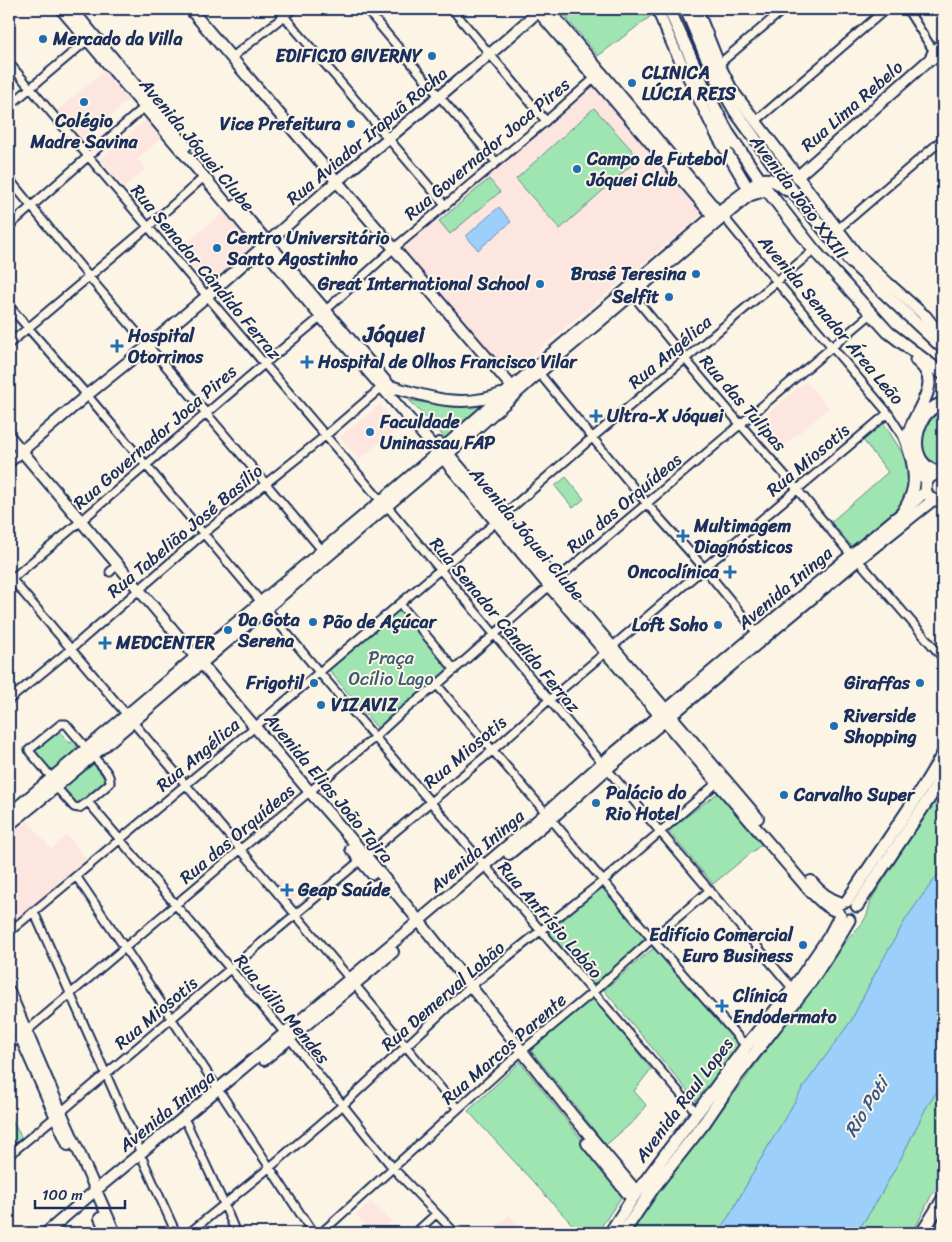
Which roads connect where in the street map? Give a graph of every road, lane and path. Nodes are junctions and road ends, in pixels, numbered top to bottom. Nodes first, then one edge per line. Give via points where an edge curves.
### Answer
1 (61, 9) edge
2 (72, 9) edge
3 (190, 9) edge
4 (278, 9) edge
5 (293, 9) edge
6 (366, 9) edge
7 (452, 9) edge
8 (541, 9) edge
9 (658, 9) edge
10 (669, 9) edge
11 (686, 9) edge
12 (784, 9) edge
13 (886, 9) edge
14 (907, 9) edge
15 (698, 11) edge
16 (284, 16) junction
17 (692, 24) junction
18 (91, 37) junction
19 (943, 43) edge
20 (490, 54) junction
21 (937, 57) edge
22 (232, 58) junction
23 (9, 63) edge
24 (719, 64) junction
25 (598, 75) junction
26 (30, 88) junction
27 (439, 96) junction
28 (147, 105) junction
29 (9, 106) edge
30 (708, 118) junction
31 (546, 121) junction
32 (756, 121) junction
33 (388, 139) junction
34 (943, 139) edge
35 (88, 156) junction
36 (496, 162) junction
37 (752, 169) junction
38 (797, 176) junction
39 (204, 177) junction
40 (9, 179) edge
41 (760, 180) junction
42 (337, 181) junction
43 (748, 188) junction
44 (767, 190) junction
45 (800, 201) junction
46 (445, 205) junction
47 (32, 207) junction
48 (718, 215) junction
49 (9, 226) edge
50 (148, 227) junction
51 (838, 229) junction
52 (265, 245) junction
53 (393, 249) junction
54 (814, 250) junction
55 (89, 276) junction
56 (776, 282) junction
57 (632, 294) junction
58 (207, 296) junction
59 (9, 306) edge
60 (324, 313) junction
61 (871, 314) junction
62 (925, 316) junction
63 (28, 328) junction
64 (943, 330) edge
65 (888, 332) junction
66 (943, 338) edge
67 (9, 344) edge
68 (148, 346) junction
69 (832, 346) junction
70 (943, 348) edge
71 (686, 360) junction
72 (264, 364) junction
73 (539, 373) junction
74 (943, 374) edge
75 (386, 386) junction
76 (508, 390) junction
77 (87, 395) junction
78 (943, 403) edge
79 (888, 413) junction
80 (207, 414) junction
81 (740, 424) junction
82 (9, 436) edge
83 (325, 436) junction
84 (593, 437) junction
85 (9, 445) edge
86 (908, 448) junction
87 (443, 453) junction
88 (16, 456) edge
89 (912, 460) junction
90 (146, 466) junction
91 (942, 474) edge
92 (265, 483) junction
93 (797, 489) junction
94 (933, 493) edge
95 (384, 504) junction
96 (647, 504) junction
97 (902, 512) junction
98 (499, 519) junction
99 (79, 523) junction
100 (202, 534) junction
101 (322, 550) junction
102 (854, 557) junction
103 (704, 568) junction
104 (440, 570) junction
105 (10, 578) edge
106 (552, 584) junction
107 (137, 591) junction
108 (400, 604) junction
109 (264, 605) junction
110 (756, 633) junction
111 (495, 634) junction
112 (70, 649) junction
113 (609, 649) junction
114 (943, 658) edge
115 (196, 661) junction
116 (455, 670) junction
117 (319, 672) junction
118 (437, 685) junction
119 (9, 700) edge
120 (549, 700) junction
121 (666, 716) junction
122 (130, 718) junction
123 (253, 728) junction
124 (375, 737) junction
125 (493, 750) junction
126 (89, 752) junction
127 (943, 754) edge
128 (604, 766) junction
129 (943, 775) edge
130 (54, 782) junction
131 (718, 782) junction
132 (186, 785) junction
133 (308, 794) junction
134 (88, 802) junction
135 (430, 802) junction
136 (9, 814) edge
137 (548, 816) junction
138 (9, 825) edge
139 (660, 833) junction
140 (120, 840) junction
141 (241, 849) junction
142 (363, 859) junction
143 (486, 868) junction
144 (76, 876) junction
145 (604, 881) junction
146 (710, 890) junction
147 (176, 905) junction
148 (846, 910) junction
149 (34, 912) junction
150 (296, 915) junction
151 (419, 926) junction
152 (540, 931) junction
153 (9, 932) edge
154 (652, 939) junction
155 (125, 948) junction
156 (230, 969) junction
157 (352, 982) junction
158 (468, 988) junction
159 (793, 989) junction
160 (9, 991) edge
161 (592, 992) junction
162 (70, 994) junction
163 (9, 1011) edge
164 (171, 1019) junction
165 (23, 1034) junction
166 (287, 1036) junction
167 (9, 1046) edge
168 (746, 1046) junction
169 (406, 1047) junction
170 (520, 1053) junction
171 (105, 1075) junction
172 (220, 1092) junction
173 (342, 1106) junction
174 (458, 1109) junction
175 (58, 1114) junction
176 (696, 1114) junction
177 (185, 1121) junction
178 (9, 1155) edge
179 (142, 1156) junction
180 (664, 1156) junction
181 (269, 1168) junction
182 (393, 1168) junction
183 (654, 1187) junction
184 (634, 1195) junction
185 (94, 1196) junction
186 (942, 1202) edge
187 (224, 1204) junction
188 (436, 1214) junction
189 (943, 1224) edge
190 (46, 1233) edge
191 (56, 1233) edge
192 (107, 1233) edge
193 (115, 1233) edge
194 (176, 1233) edge
195 (188, 1233) edge
196 (236, 1233) edge
197 (313, 1233) edge
198 (321, 1233) edge
199 (415, 1233) edge
200 (455, 1233) edge
201 (610, 1233) edge
202 (623, 1233) edge
203 (922, 1233) edge
204 (938, 1233) edge

1 - 18 main road, Avenida Jóquei Clube
2 - 18 main road, Avenida Jóquei Clube
3 - 22 main road
4 - 16 street
5 - 16 street
6 - 27 street
7 - 20 street
8 - 20 main road, Rua Aviador Irapuã Rocha
8 - 25 main road, Avenida Senador Área Leão
9 - 30 main road, Avenida João XXIII
10 - 37 main road, Avenida João XXIII via 724,124
11 - 17 main road, Avenida João XXIII
12 - 24 street
13 - 32 street
14 - 21 street
15 - 17 main road
15 - 24 main road, Avenida João XXIII
16 - 22 street
16 - 33 street
17 - 45 main road, Avenida João XXIII via 716,79 731,104
18 - 26 street
18 - 28 main road, Avenida Jóquei Clube
19 - 21 main road, Rua Lima Rebelo
20 - 27 main road, Rua Aviador Irapuã Rocha
20 - 31 street
21 - 38 main road, Rua Lima Rebelo
22 - 42 main road
23 - 26 street, Rua Senador Cândido Ferraz
24 - 32 main road, Avenida João XXIII via 732,90
25 - 31 street, Rua Governador Joca Pires
25 - 48 main road, Avenida Senador Área Leão
26 - 29 street
26 - 35 street, Rua Senador Cândido Ferraz
27 - 33 main road, Rua Aviador Irapuã Rocha
27 - 36 street
28 - 35 street
28 - 39 main road, Avenida Jóquei Clube
28 - 52 main road, Avenida Jóquei Clube
30 - 37 main road via 742,162
30 - 43 main road, Avenida João XXIII
31 - 36 street, Rua Governador Joca Pires
32 - 38 main road, Avenida João XXIII
33 - 42 main road, Rua Aviador Irapuã Rocha
33 - 46 street
34 - 51 street
35 - 47 street
35 - 50 street, Rua Senador Cândido Ferraz
36 - 46 street, Rua Governador Joca Pires
37 - 41 main road, Avenida João XXIII
38 - 51 main road, Avenida João XXIII
39 - 50 street
39 - 52 main road, Avenida Jóquei Clube
40 - 47 street
41 - 43 main road
41 - 44 main road, Avenida João XXIII
41 - 45 main road via 773,179
42 - 52 main road, Rua Aviador Irapuã Rocha
42 - 53 main road
43 - 48 main road
44 - 48 main road via 751,194
44 - 54 main road, Avenida João XXIII
45 - 70 main road, Avenida João XXIII via 848,260
46 - 53 street, Rua Governador Joca Pires
47 - 49 street
47 - 55 street
48 - 56 street, Avenida Senador Área Leão
48 - 57 main road
48 - 76 main road
50 - 55 street
50 - 58 street, Rua Senador Cândido Ferraz
51 - 62 main road, Avenida João XXIII via 855,252
52 - 58 main road, Rua Aviador Irapuã Rocha
52 - 60 main road, Avenida Jóquei Clube
53 - 60 street, Rua Governador Joca Pires
53 - 76 main road
54 - 56 street, Rua Angélica
54 - 61 main road, Avenida João XXIII
55 - 63 street
55 - 68 street
56 - 69 street, Avenida Senador Área Leão
56 - 71 street, Rua Angélica
57 - 71 street, Rua das Tulipas
57 - 73 main road
58 - 68 main road, Rua Aviador Irapuã Rocha
58 - 72 street, Rua Senador Cândido Ferraz
59 - 63 street, Rua Anfrísio Lobão
60 - 72 street, Rua Governador Joca Pires
60 - 75 main road, Avenida Jóquei Clube
61 - 65 main road, Avenida João XXIII
61 - 69 street, Rua das Orquídeas
62 - 64 main road
62 - 66 main road
63 - 67 street
63 - 77 street, Rua Anfrísio Lobão
65 - 74 main road, Avenida João XXIII
65 - 86 main road via 928,376 929,385 911,428
68 - 77 main road, Rua Aviador Irapuã Rocha
68 - 80 street
69 - 79 street, Avenida Senador Área Leão
69 - 81 street, Rua das Orquídeas
71 - 81 street, Rua das Tulipas
71 - 84 street, Rua Angélica
72 - 80 street, Rua Governador Joca Pires
72 - 83 street, Rua Senador Cândido Ferraz
73 - 84 street
73 - 87 main road
75 - 76 main road via 448,401 482,400
75 - 83 street, Rua Tabelião José Basílio
75 - 87 main road, Avenida Jóquei Clube
76 - 87 main road
77 - 88 main road, Rua Aviador Irapuã Rocha
77 - 90 street, Rua Anfrísio Lobão
78 - 91 main road via 923,418 917,442 921,460
79 - 86 street, Avenida Senador Área Leão
79 - 93 street, Rua Miosotis
80 - 90 street, Rua Governador Joca Pires
80 - 92 street
81 - 93 street, Rua das Tulipas
81 - 96 street, Rua das Orquídeas
82 - 88 main road, Avenida Elias João Tajra
83 - 92 street, Rua Tabelião José Basílio
83 - 95 street, Rua Senador Cândido Ferraz
84 - 96 street
84 - 98 street, Rua Angélica
85 - 88 main road, Avenida Elias João Tajra
86 - 89 main road
87 - 95 main road
87 - 98 main road, Avenida Jóquei Clube
88 - 99 main road, Avenida Elias João Tajra
89 - 94 main road
89 - 97 main road via 914,489
90 - 99 street, Rua Governador Joca Pires
90 - 100 street, Rua Anfrísio Lobão
91 - 94 main road via 933,475
92 - 100 street, Rua Tabelião José Basílio
92 - 101 street
93 - 102 street, Rua das Tulipas
93 - 103 street, Rua Miosotis
94 - 97 main road, Avenida Ininga
94 - 102 main road, Avenida Ininga
95 - 101 main road
95 - 104 street, Rua Senador Cândido Ferraz
95 - 109 main road
96 - 103 street
96 - 106 street, Rua das Orquídeas
97 - 102 main road, Avenida Ininga
98 - 104 street, Rua Angélica
98 - 106 main road, Avenida Jóquei Clube
99 - 105 street, Rua Governador Joca Pires
99 - 107 main road, Avenida Elias João Tajra
99 - 107 main road, Avenida Elias João Tajra via 112,570
100 - 107 street, Rua Tabelião José Basílio
100 - 109 street, Rua Anfrísio Lobão
101 - 109 main road
102 - 110 main road, Avenida Ininga
102 - 114 street, Rua das Tulipas
102 - 121 main road, Avenida Ininga
103 - 110 street
103 - 113 street, Rua Miosotis
104 - 108 street, Rua Angélica
104 - 111 street, Rua Senador Cândido Ferraz
105 - 112 street
106 - 111 street, Rua das Orquídeas
106 - 113 main road, Avenida Jóquei Clube
107 - 112 street, Rua Tabelião José Basílio
107 - 115 main road, Avenida Elias João Tajra
108 - 116 street
108 - 117 street, Rua Angélica
109 - 115 main road
109 - 117 street, Rua Anfrísio Lobão
110 - 121 main road, Avenida Ininga
111 - 116 street, Rua das Orquídeas
111 - 120 street, Rua Senador Cândido Ferraz
112 - 119 street, Rua Tabelião José Basílio
112 - 122 street
113 - 120 street, Rua Miosotis
113 - 121 main road, Avenida Jóquei Clube
115 - 122 main road
115 - 123 main road, Avenida Elias João Tajra
116 - 118 street, Rua das Orquídeas
117 - 123 street, Rua Angélica
117 - 124 street, Rua Anfrísio Lobão
118 - 124 street, Rua das Orquídeas
118 - 125 street
120 - 125 street, Rua Miosotis
120 - 128 street, Rua Senador Cândido Ferraz
121 - 128 main road, Avenida Ininga
121 - 131 main road, Avenida Jóquei Clube
121 - 148 main road, Avenida Jóquei Clube via 815,886
122 - 126 main road
122 - 132 street
123 - 132 street, Rua Angélica
123 - 133 main road, Avenida Elias João Tajra
124 - 133 street, Rua das Orquídeas
124 - 135 street, Rua Anfrísio Lobão
125 - 135 street, Rua Miosotis
125 - 137 street
126 - 130 main road
126 - 130 street via 64,723 29,750
126 - 134 street via 111,780
127 - 148 main road, Avenida Raul Lopes
128 - 137 main road, Avenida Ininga
128 - 139 street, Rua Senador Cândido Ferraz
129 - 148 main road, Avenida Raul Lopes via 925,805
130 - 134 street via 74,807 79,808
130 - 136 main road
130 - 138 main road
131 - 139 street, Rua Demerval Lobão
131 - 148 main road, Avenida Jóquei Clube via 822,904 830,909
132 - 140 street, Rua Angélica
132 - 141 street
133 - 141 street, Rua das Orquídeas
133 - 142 main road, Avenida Elias João Tajra
134 - 140 street, Rua Júlio Mendes
135 - 142 street, Rua Miosotis
135 - 143 street, Rua Anfrísio Lobão
137 - 143 main road, Avenida Ininga
137 - 145 street
139 - 145 street, Rua Demerval Lobão
139 - 146 street, Rua Senador Cândido Ferraz
140 - 144 street, Rua Angélica
140 - 147 street, Rua Júlio Mendes
141 - 147 street, Rua das Orquídeas
141 - 150 street
142 - 150 street, Rua Miosotis
142 - 151 main road, Avenida Elias João Tajra
143 - 151 main road, Avenida Ininga
143 - 152 street, Rua Anfrísio Lobão
144 - 149 street, Rua Angélica
144 - 155 street
145 - 152 street, Rua Demerval Lobão
145 - 154 street
146 - 154 street, Rua Marcos Parente
146 - 159 street, Rua Senador Cândido Ferraz
147 - 155 street, Rua das Orquídeas
147 - 156 street, Rua Júlio Mendes
148 - 159 main road, Avenida Raul Lopes
148 - 183 main road, Avenida Raul Lopes via 833,947 811,981
149 - 153 street, Rua Angélica
149 - 162 street
150 - 156 street, Rua Miosotis
150 - 157 street
151 - 157 main road, Avenida Ininga
151 - 158 main road, Avenida Elias João Tajra
152 - 158 street, Rua Demerval Lobão
152 - 161 street, Rua Anfrísio Lobão
154 - 161 street, Rua Marcos Parente
154 - 168 street
155 - 162 street, Rua das Orquídeas
155 - 164 street
156 - 164 street, Rua Miosotis
156 - 166 street, Rua Júlio Mendes
157 - 166 main road, Avenida Ininga
157 - 169 street
158 - 169 street, Rua Demerval Lobão
158 - 170 main road, Avenida Elias João Tajra
159 - 168 main road, Avenida Raul Lopes
160 - 165 main road
161 - 170 street, Rua Marcos Parente
161 - 176 street, Rua Anfrísio Lobão
162 - 165 street, Rua das Orquídeas
162 - 171 street
163 - 165 main road
164 - 171 street, Rua Miosotis
164 - 172 street
165 - 167 street, Rua das Orquídeas
165 - 175 main road
166 - 172 main road, Avenida Ininga
166 - 173 street, Rua Júlio Mendes
168 - 176 main road, Avenida Raul Lopes
169 - 173 street, Rua Demerval Lobão
169 - 174 street
170 - 174 street, Rua Marcos Parente
170 - 184 main road, Avenida Elias João Tajra
171 - 175 street, Rua Miosotis
171 - 179 street
172 - 177 main road, Avenida Ininga
172 - 181 street
173 - 181 street, Rua Demerval Lobão
173 - 182 street, Rua Júlio Mendes
174 - 182 street, Rua Marcos Parente
175 - 178 street, Rua Miosotis
175 - 185 main road
176 - 180 main road, Avenida Raul Lopes
177 - 179 main road, Avenida Ininga
177 - 187 street
179 - 185 main road, Avenida Ininga
179 - 194 street
180 - 183 main road via 666,1163 655,1178
180 - 184 main road, Avenida Raul Lopes
181 - 187 street, Rua Demerval Lobão
181 - 197 street
182 - 188 street, Rua Júlio Mendes
182 - 198 street, Rua Marcos Parente
183 - 202 main road, Avenida Raul Lopes
184 - 201 main road, Avenida Raul Lopes
185 - 190 main road, Avenida Ininga
185 - 191 main road, Avenida Ininga
185 - 192 main road
185 - 193 main road
186 - 203 main road
187 - 195 street, Rua Demerval Lobão
187 - 196 street
188 - 199 street
188 - 200 street, Rua Júlio Mendes
189 - 204 main road

